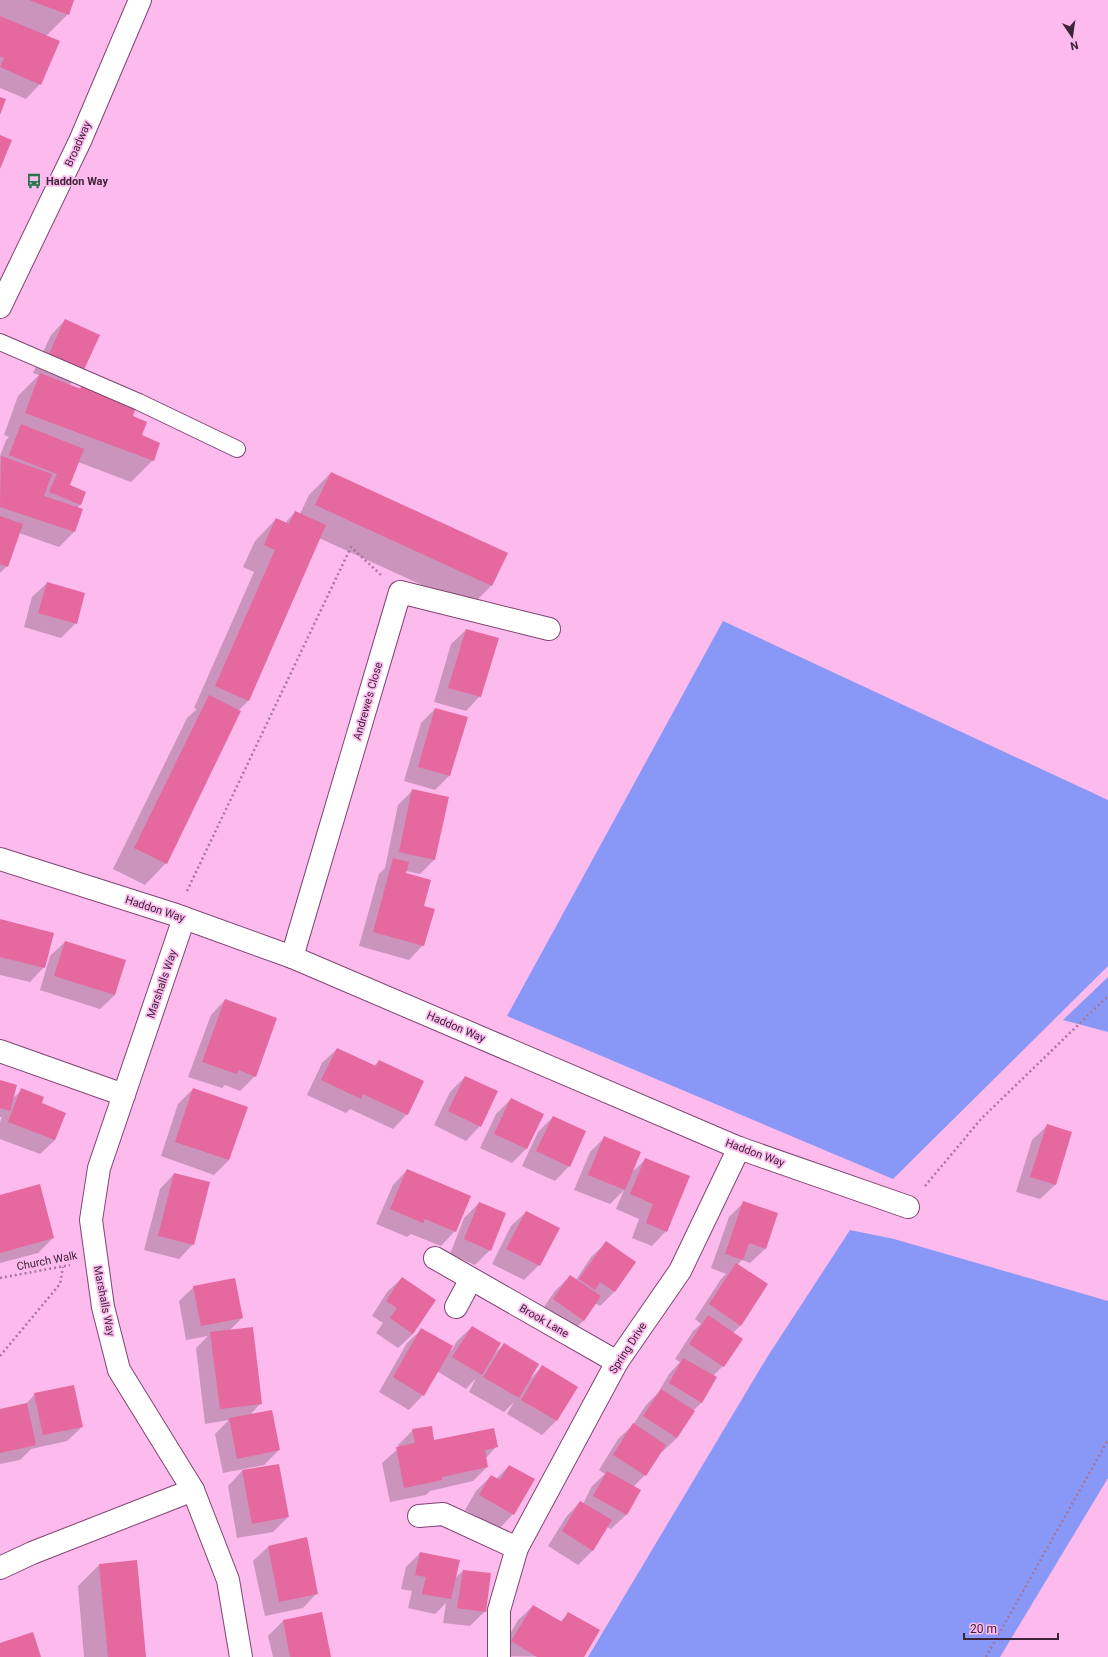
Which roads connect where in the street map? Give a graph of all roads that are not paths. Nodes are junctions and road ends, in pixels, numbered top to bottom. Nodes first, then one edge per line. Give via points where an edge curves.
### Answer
1 (140, 0) edge
2 (0, 307) edge
3 (0, 342) edge
4 (237, 449) dead end
5 (549, 629) dead end
6 (0, 859) edge
7 (180, 916) junction
8 (292, 957) junction
9 (0, 1051) edge
10 (124, 1095) junction
11 (739, 1148) junction
12 (908, 1207) road end
13 (435, 1258) dead end
14 (471, 1279) junction
15 (456, 1307) dead end
16 (617, 1362) junction
17 (193, 1490) junction
18 (419, 1516) dead end
19 (517, 1548) junction
20 (0, 1568) edge
21 (241, 1657) edge
22 (499, 1657) edge

1 - 2 street, Broadway via 80,141
3 - 4 lane via 139,402
5 - 8 street, Andrewe's Close via 400,592
6 - 7 street, Haddon Way
7 - 8 street, Haddon Way
7 - 10 street, Marshalls Way
8 - 11 street, Haddon Way
9 - 10 street
10 - 17 street, Marshalls Way via 99,1168 91,1220 103,1307 119,1370
11 - 12 street, Haddon Way
11 - 16 street, Spring Drive via 680,1271
13 - 14 street, Brook Lane
14 - 15 street
14 - 16 street, Brook Lane
16 - 19 street, Spring Drive
17 - 20 street
17 - 21 street, Marshalls Way via 228,1580
18 - 19 street via 444,1514
19 - 22 street, Spring Drive via 499,1610

